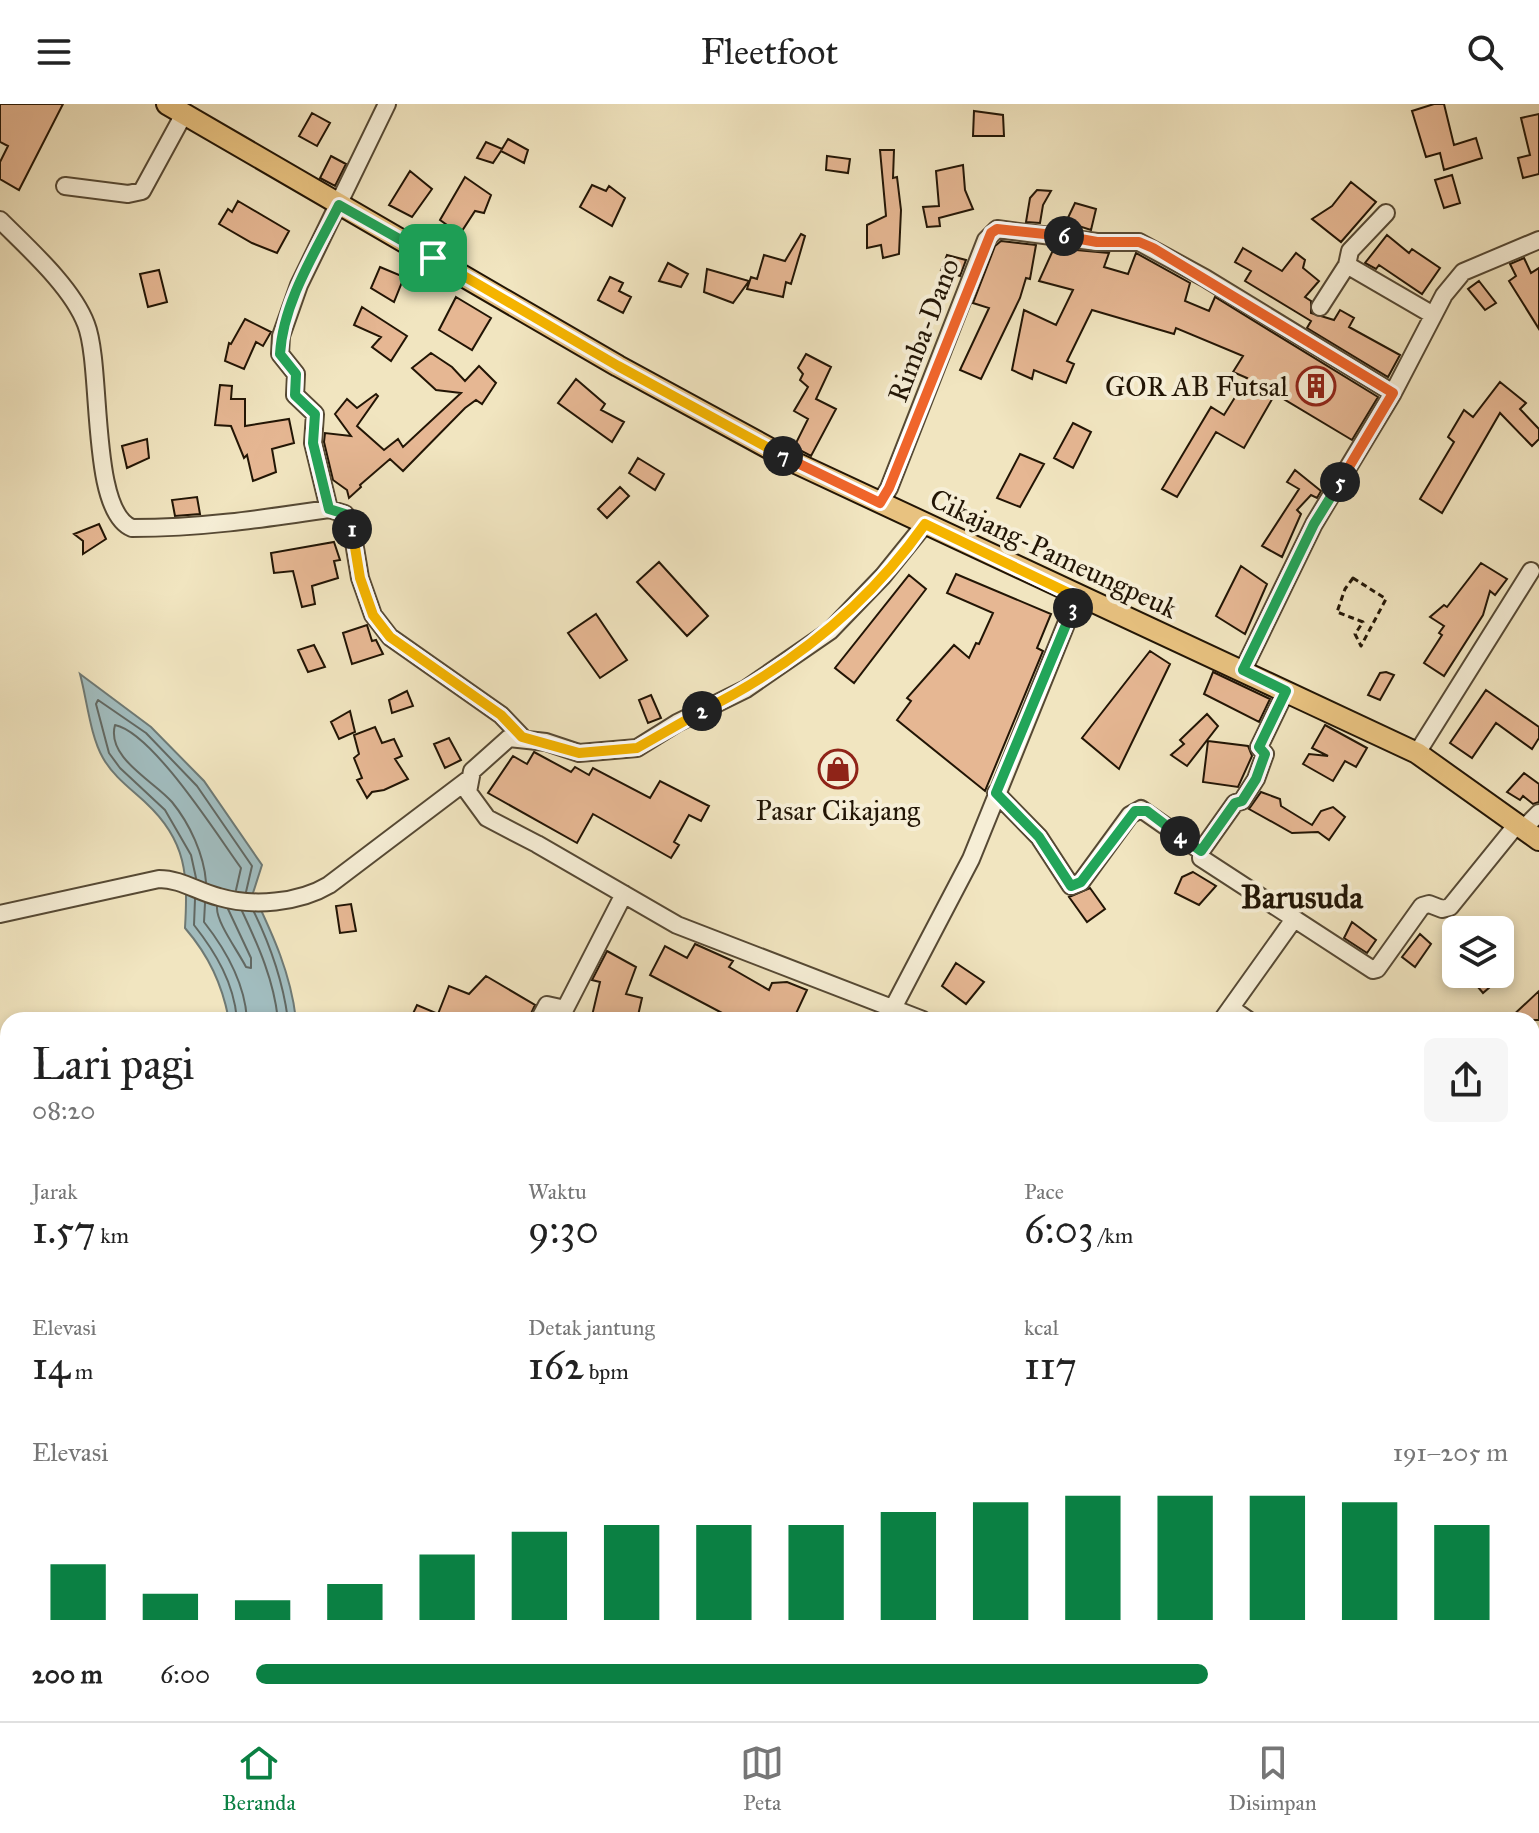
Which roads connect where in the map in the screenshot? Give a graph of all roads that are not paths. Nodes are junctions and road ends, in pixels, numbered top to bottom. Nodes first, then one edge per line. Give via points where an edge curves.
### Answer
1 (387, 104) edge
2 (176, 109) edge
3 (65, 186) dead end
4 (339, 205) junction
5 (1386, 213) dead end
6 (0, 220) edge
7 (1539, 240) edge
8 (1347, 265) junction
9 (1320, 307) dead end
10 (1433, 315) junction
11 (1393, 393) junction
12 (880, 503) junction
13 (329, 509) junction
14 (925, 524) junction
15 (1531, 571) dead end
16 (1077, 597) junction
17 (1243, 670) junction
18 (1286, 691) junction
19 (522, 737) junction
20 (1417, 753) junction
21 (469, 779) junction
22 (996, 793) junction
23 (1530, 826) edge
24 (1201, 851) junction
25 (624, 894) junction
26 (0, 914) edge
27 (1294, 919) junction
28 (893, 1008) junction
29 (543, 1012) edge
30 (903, 1012) edge
31 (1228, 1012) edge

1 - 4 street
2 - 3 street via 142,191
2 - 4 main road, Cikajang-Pameungpeuk
4 - 12 main road, Cikajang-Pameungpeuk via 618,366
4 - 13 street via 299,285 280,354 296,374 295,395 315,414 313,443
5 - 8 street via 1350,251
6 - 13 street via 73,299 86,323 94,351 101,463 123,524 191,528
7 - 10 street via 1463,272
8 - 9 street
8 - 10 street
10 - 11 street
11 - 12 street, Rimba-Dano via 1139,242 997,229 986,240
11 - 17 street via 1314,524
12 - 14 main road, Cikajang-Pameungpeuk
13 - 19 street via 345,514 351,524 360,578 373,615 390,637 501,715
14 - 16 main road, Cikajang-Pameungpeuk
14 - 19 street via 830,631 746,689 637,748 579,753
15 - 20 street
16 - 17 main road, Cikajang-Pameungpeuk
16 - 22 street
17 - 18 main road, Cikajang-Pameungpeuk
18 - 20 main road, Cikajang-Pameungpeuk
18 - 24 street via 1259,747 1265,754 1256,779
19 - 21 street via 509,738 492,751
20 - 23 main road, Cikajang-Pameungpeuk
21 - 25 street via 468,792 487,818
21 - 26 street via 310,894 264,903 217,897 159,879
22 - 24 street via 1039,837 1071,886 1081,882 1130,815 1141,809
22 - 28 street via 971,859
23 - 27 street via 1450,907 1422,906 1375,970
24 - 27 street via 1201,858
25 - 28 street via 677,925
25 - 29 street via 565,1009 547,1005
27 - 31 street
28 - 30 street

